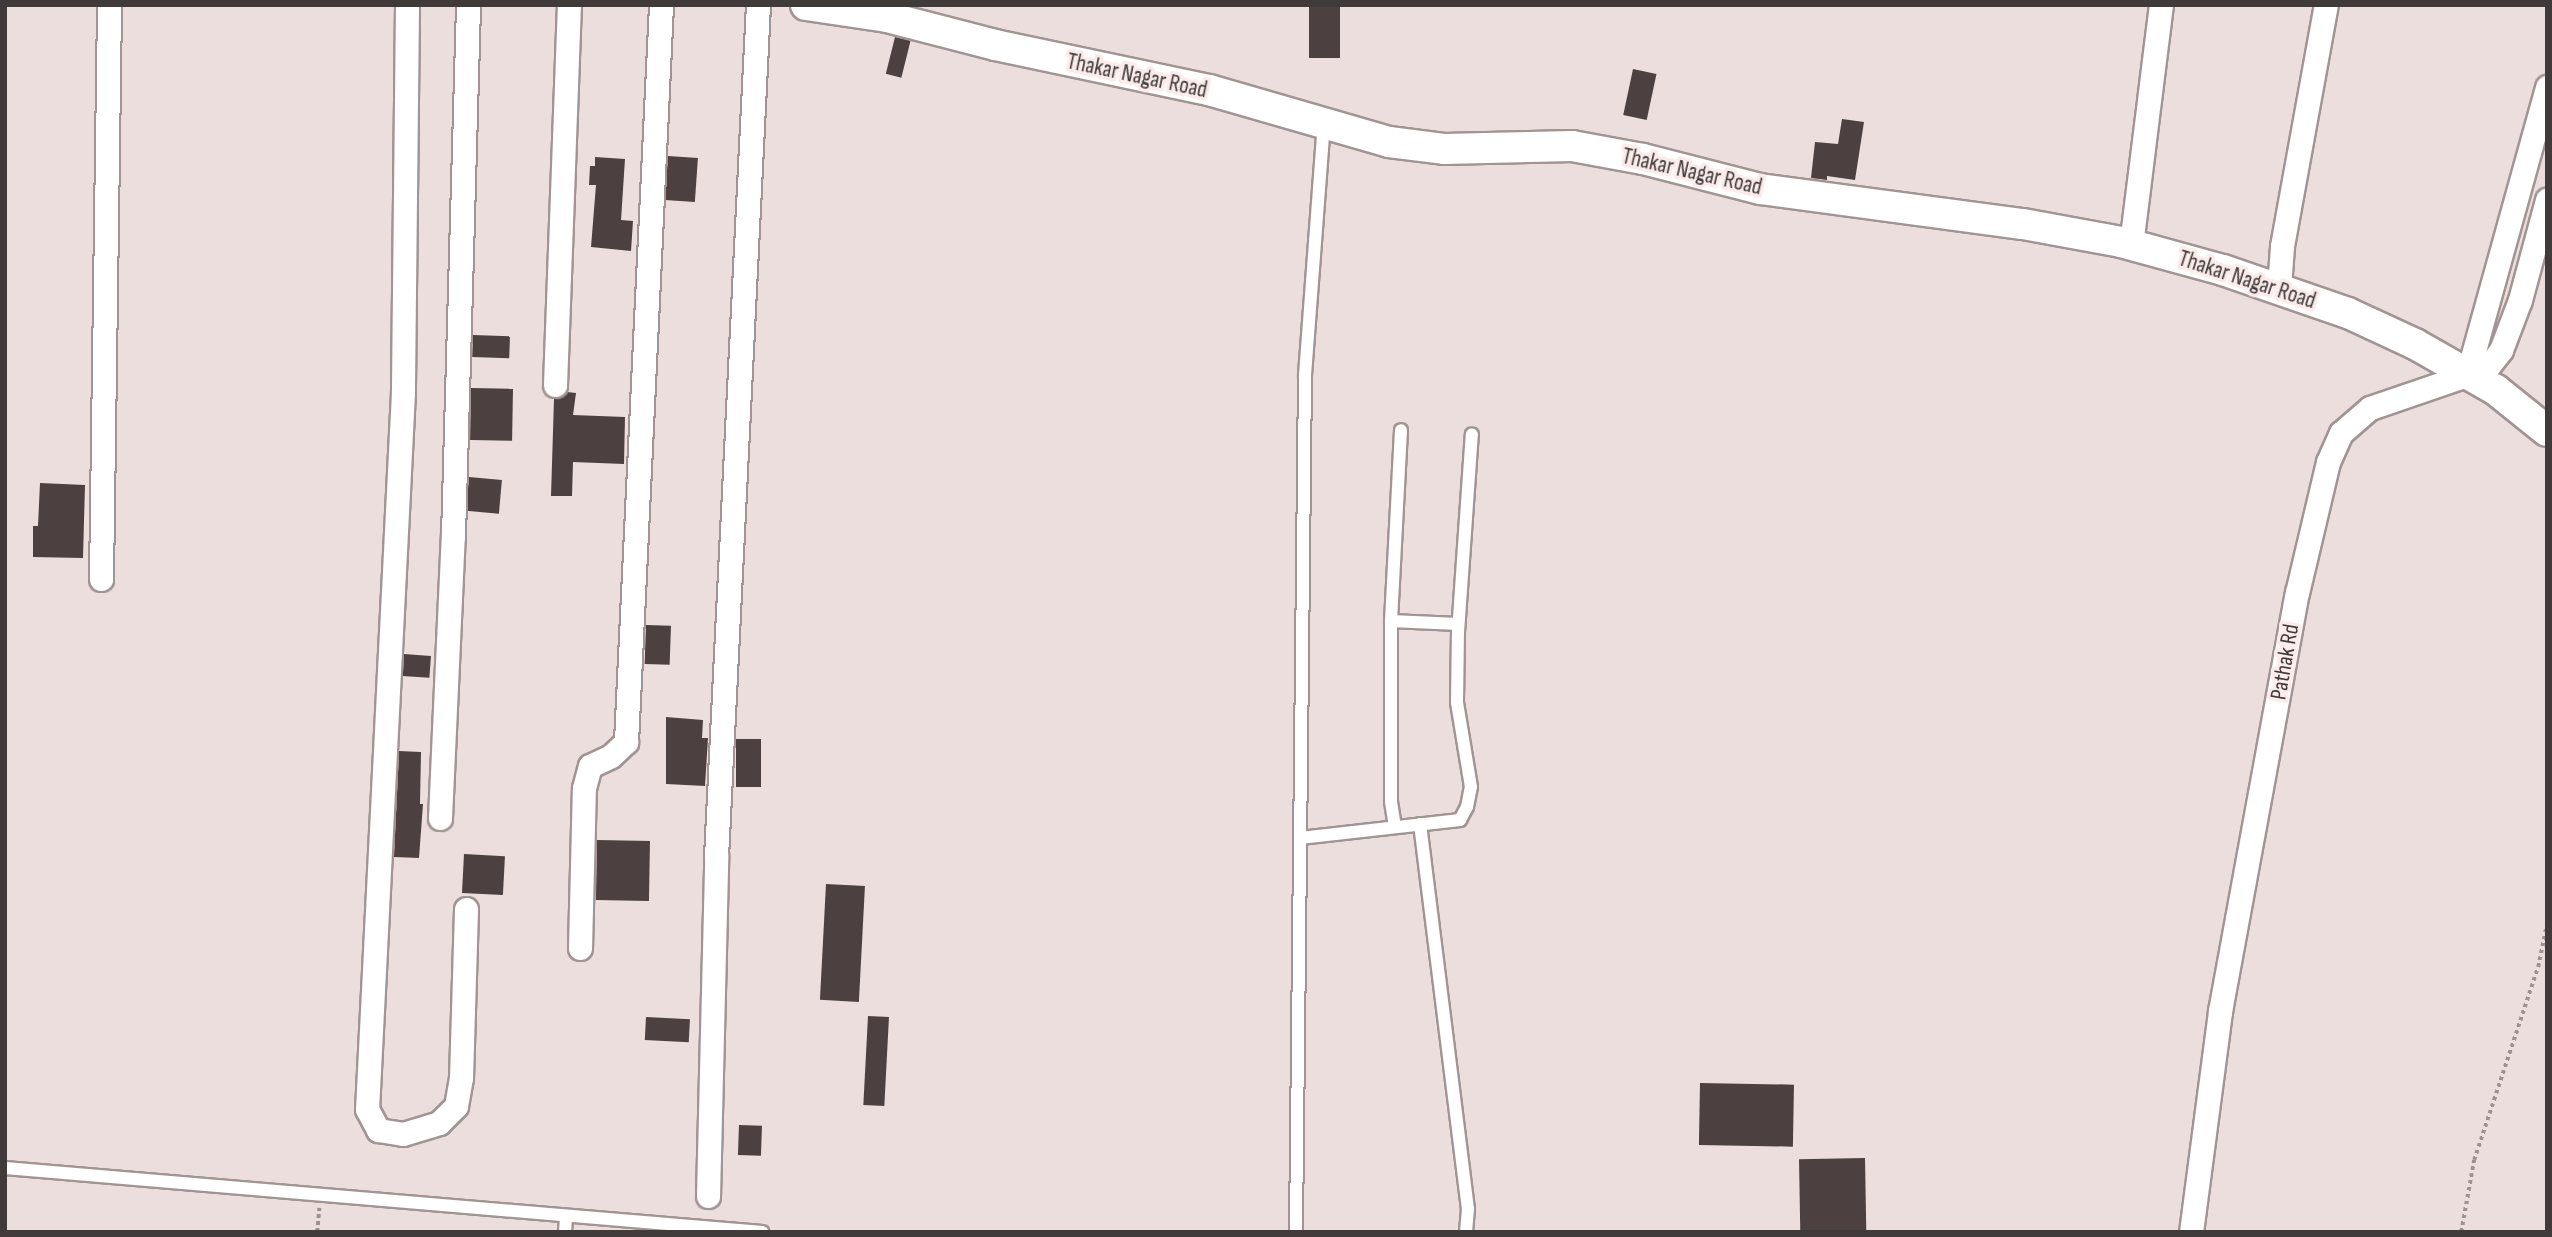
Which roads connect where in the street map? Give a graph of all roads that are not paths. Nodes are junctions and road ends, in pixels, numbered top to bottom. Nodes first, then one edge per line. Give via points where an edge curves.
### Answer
1 (109, 5) edge
2 (407, 5) edge
3 (468, 5) edge
4 (569, 5) edge
5 (661, 5) edge
6 (758, 5) edge
7 (806, 5) edge
8 (2161, 5) edge
9 (2326, 5) edge
10 (841, 8) edge
11 (873, 10) edge
12 (2547, 87) edge
13 (1324, 124) junction
14 (2547, 200) edge
15 (2131, 245) junction
16 (2278, 288) junction
17 (2467, 376) junction
18 (555, 385) dead end
19 (1401, 430) dead end
20 (2547, 431) edge
21 (1472, 434) dead end
22 (101, 579) dead end
23 (1391, 621) junction
24 (1458, 624) junction
25 (440, 818) dead end
26 (1420, 824) junction
27 (1395, 827) junction
28 (1300, 838) junction
29 (466, 909) dead end
30 (580, 948) dead end
31 (5, 1168) edge
32 (708, 1196) dead end
33 (566, 1216) junction
34 (696, 1229) edge
35 (565, 1232) edge
36 (762, 1232) edge
37 (1296, 1232) edge
38 (1466, 1232) edge
39 (2191, 1232) edge

1 - 22 street
2 - 29 street via 403,392 367,1109 378,1130 403,1134 439,1123 456,1106 461,1078
3 - 25 street
4 - 18 street
5 - 30 street via 626,742 590,766 584,788
6 - 32 street via 716,857
7 - 10 street, Thakar Nagar Road
8 - 15 street
9 - 16 street
10 - 11 street, Thakar Nagar Road
11 - 13 street, Thakar Nagar Road via 995,45 1209,90
12 - 17 street
13 - 15 street, Thakar Nagar Road via 1389,142 1444,149 1572,146 1760,189 2023,225
13 - 28 lane via 1305,375
14 - 17 street, Pathak Rd via 2520,300 2501,350 2487,368
15 - 16 street, Thakar Nagar Road
16 - 17 street, Thakar Nagar Road via 2415,344
17 - 20 street, Thakar Nagar Road via 2496,390
17 - 39 street, Pathak Rd via 2370,408 2342,433 2328,462 2297,593 2223,998
19 - 23 lane
21 - 24 lane
23 - 24 lane
23 - 27 lane
24 - 26 lane via 1457,702 1471,787 1460,820
26 - 27 lane
26 - 38 lane via 1468,1209
27 - 28 lane
28 - 37 lane
31 - 33 lane
33 - 34 lane
33 - 35 lane
34 - 36 lane

